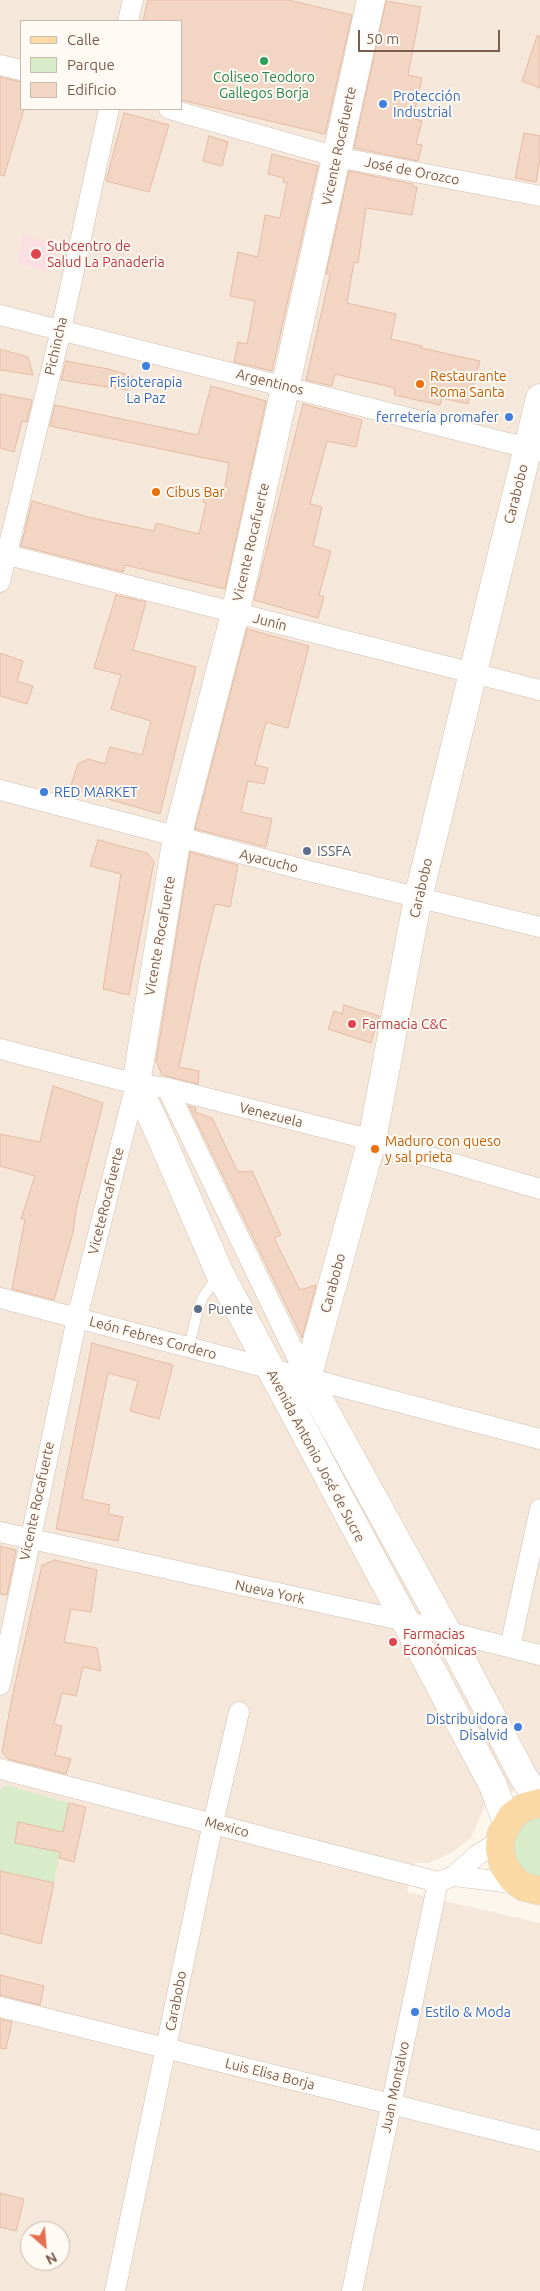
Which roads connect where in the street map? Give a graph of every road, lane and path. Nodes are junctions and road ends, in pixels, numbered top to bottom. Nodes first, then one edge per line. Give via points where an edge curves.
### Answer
1 (133, 0) edge
2 (372, 0) edge
3 (128, 20) edge
4 (0, 65) edge
5 (20, 70) edge
6 (109, 110) edge
7 (172, 110) edge
8 (336, 157) junction
9 (540, 196) edge
10 (0, 315) edge
11 (60, 330) junction
12 (286, 386) junction
13 (540, 398) edge
14 (534, 449) edge
15 (3, 554) edge
16 (0, 582) edge
17 (235, 614) junction
18 (473, 672) junction
19 (540, 690) edge
20 (0, 790) edge
21 (177, 837) junction
22 (418, 898) junction
23 (540, 927) edge
24 (0, 1049) edge
25 (136, 1084) junction
26 (167, 1088) junction
27 (372, 1140) junction
28 (540, 1189) edge
29 (220, 1274) junction
30 (0, 1298) edge
31 (77, 1318) junction
32 (189, 1347) junction
33 (269, 1368) junction
34 (307, 1378) junction
35 (540, 1439) edge
36 (540, 1509) edge
37 (0, 1532) edge
38 (29, 1539) junction
39 (404, 1621) junction
40 (447, 1632) junction
41 (510, 1648) junction
42 (540, 1655) edge
43 (0, 1685) edge
44 (239, 1712) dead end
45 (0, 1769) edge
46 (540, 1802) edge
47 (213, 1823) junction
48 (503, 1832) junction
49 (446, 1879) junction
50 (535, 1890) edge
51 (0, 2007) edge
52 (167, 2048) junction
53 (391, 2105) junction
54 (540, 2141) edge
55 (115, 2291) edge
56 (352, 2291) edge

1 - 3 street
2 - 8 main road, Vicente Rocafuerte
4 - 5 street
6 - 11 street, Pichincha
7 - 8 street, José de Orozco
8 - 9 street, José de Orozco
8 - 12 main road, Vicente Rocafuerte
10 - 11 street, Argentinos
11 - 12 street, Argentinos
11 - 15 street, Pichincha
12 - 14 street, Argentinos
12 - 17 main road, Vicente Rocafuerte
13 - 14 main road, Carabobo
14 - 18 main road, Carabobo
15 - 16 street, Pichincha
15 - 17 street, Junín
17 - 18 street, Junín
17 - 21 main road, Vicente Rocafuerte
18 - 19 street, Junín
18 - 22 main road, Carabobo
20 - 21 street, Ayacucho
21 - 22 street, Ayacucho
21 - 25 main road, Vicente Rocafuerte
22 - 23 street, Ayacucho
22 - 27 main road, Carabobo
24 - 25 street, Venezuela
25 - 26 street, Venezuela
25 - 29 main road, Avenida Antonio José de Sucre
25 - 31 street, ViceteRocafuerte
26 - 27 street, Venezuela
26 - 34 street, Avenida Antonio José de Sucre
27 - 28 street, Venezuela
27 - 34 main road, Carabobo
29 - 32 lane via 203,1297
29 - 33 main road, Avenida Antonio José de Sucre
30 - 31 street, León Febres Cordero
31 - 32 street, León Febres Cordero
31 - 38 street, Vicente Rocafuerte
32 - 33 street, León Febres Cordero
33 - 34 street, León Febres Cordero
33 - 39 main road, Avenida Antonio José de Sucre
34 - 35 street, León Febres Cordero
34 - 40 main road, Avenida Antonio José de Sucre
36 - 41 street
37 - 38 street, Nueva York
38 - 39 street, Nueva York
38 - 43 street, Vicente Rocafuerte
39 - 40 street, Nueva York
39 - 48 main road, Avenida Antonio José de Sucre via 493,1785
40 - 41 street, Nueva York
40 - 46 main road, Avenida Antonio José de Sucre via 524,1778
41 - 42 street, Nueva York
44 - 47 street, Carabobo
45 - 47 street, Mexico
46 - 48 main road via 518,1811
47 - 49 street, Mexico
47 - 52 street, Carabobo
48 - 49 street
48 - 50 main road via 501,1858 504,1866 513,1879
49 - 50 street, Mexico
49 - 53 street, Juan Montalvo
51 - 52 street, Luis Elisa Borja
52 - 53 street, Luis Elisa Borja
52 - 55 street, Carabobo
53 - 54 street, Luis Elisa Borja
53 - 56 street, Juan Montalvo

